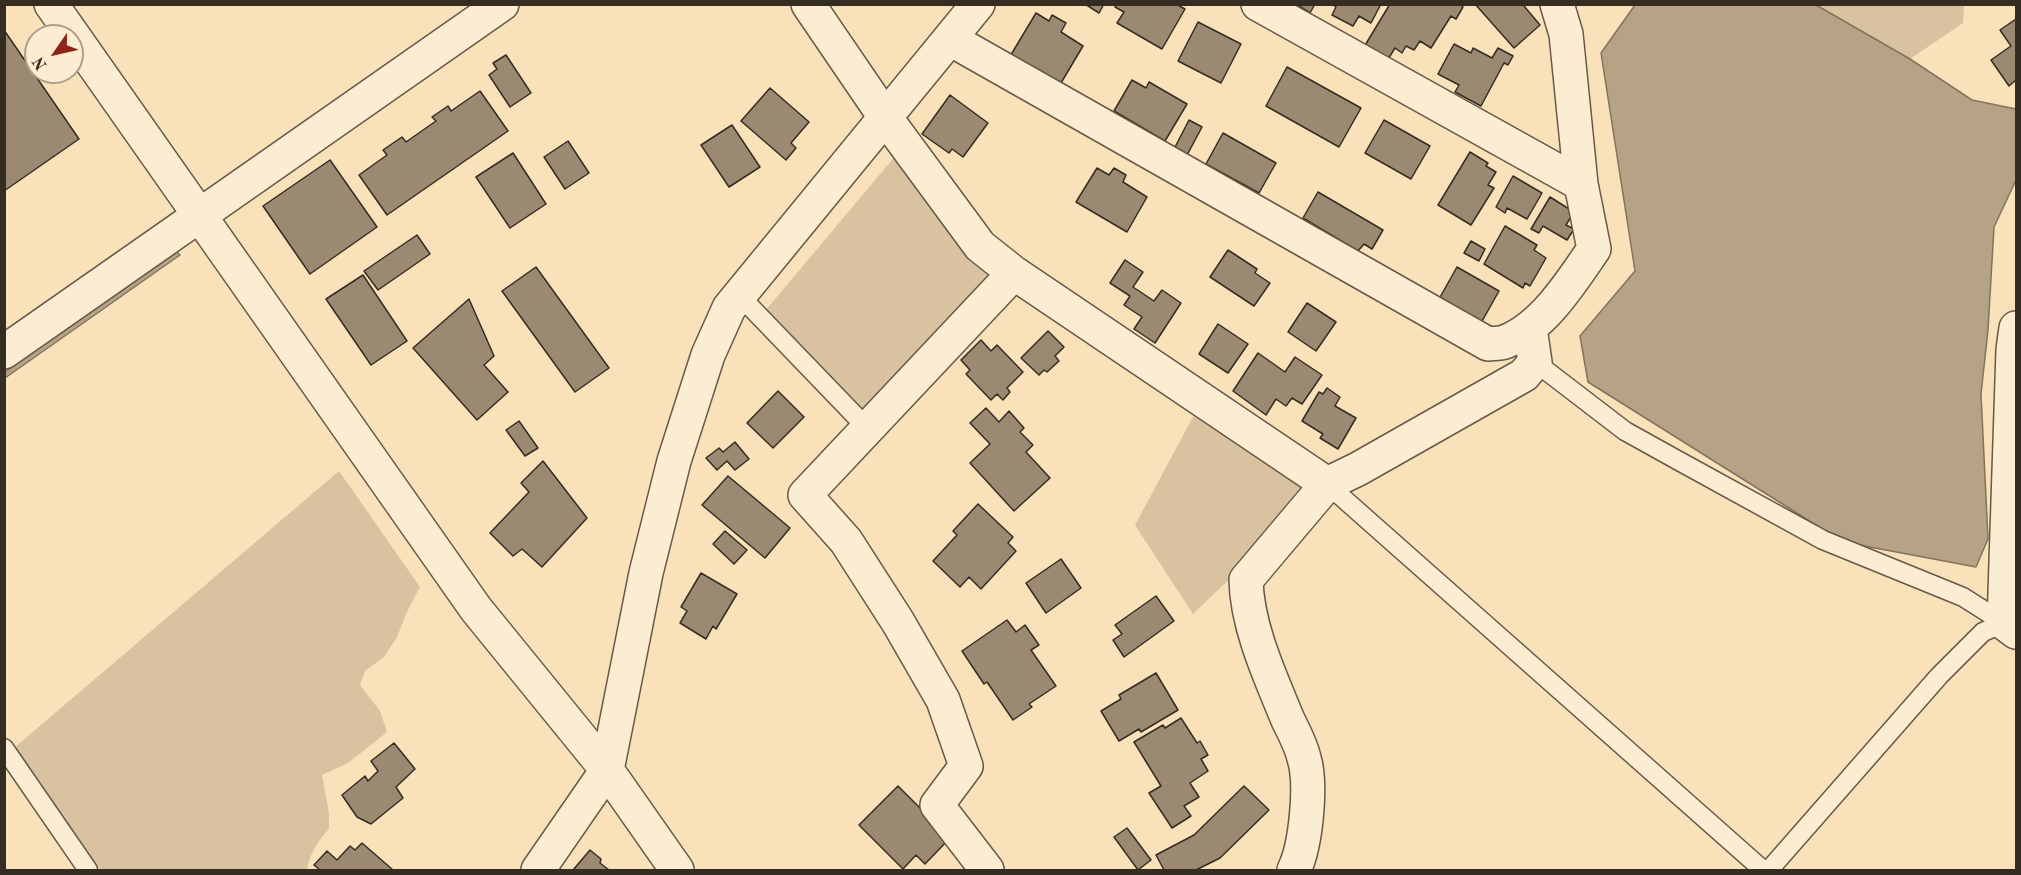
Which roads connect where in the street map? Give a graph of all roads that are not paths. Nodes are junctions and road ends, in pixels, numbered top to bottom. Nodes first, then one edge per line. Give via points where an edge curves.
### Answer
1 (51, 4) edge
2 (502, 4) edge
3 (808, 4) edge
4 (978, 4) edge
5 (1258, 4) edge
6 (1557, 4) edge
7 (950, 39) junction
8 (885, 117) junction
9 (1581, 184) junction
10 (200, 217) junction
11 (1014, 273) junction
12 (739, 296) junction
13 (1530, 328) junction
14 (2016, 328) edge
15 (4, 352) edge
16 (1535, 362) junction
17 (868, 429) junction
18 (1327, 484) junction
19 (2010, 628) edge
20 (4, 748) edge
21 (608, 770) junction
22 (1303, 867) edge
23 (88, 870) edge
24 (538, 870) edge
25 (677, 870) edge
26 (987, 870) edge
27 (1763, 870) edge
28 (1769, 870) edge

1 - 10 street
2 - 10 street
3 - 8 street
4 - 7 street
5 - 9 street
6 - 9 street via 1566,34
7 - 8 street
7 - 13 street via 1488,344 1506,342
8 - 11 street via 980,246
8 - 12 street
9 - 13 street via 1594,249 1567,289
10 - 15 street
10 - 21 street via 476,609
11 - 17 street
11 - 18 street
12 - 17 lane
12 - 21 street via 729,308 708,355 675,461 646,573
13 - 16 street
14 - 19 street
16 - 18 street via 1524,375
16 - 19 lane via 1625,431 1689,467 1823,540 1963,597
17 - 26 street via 805,495 846,541 943,700 966,766 937,805
18 - 22 street via 1246,580 1246,600 1257,637 1305,759 1308,810
18 - 27 lane
19 - 28 lane via 1983,632 1939,676
20 - 23 lane
21 - 24 street
21 - 25 street

